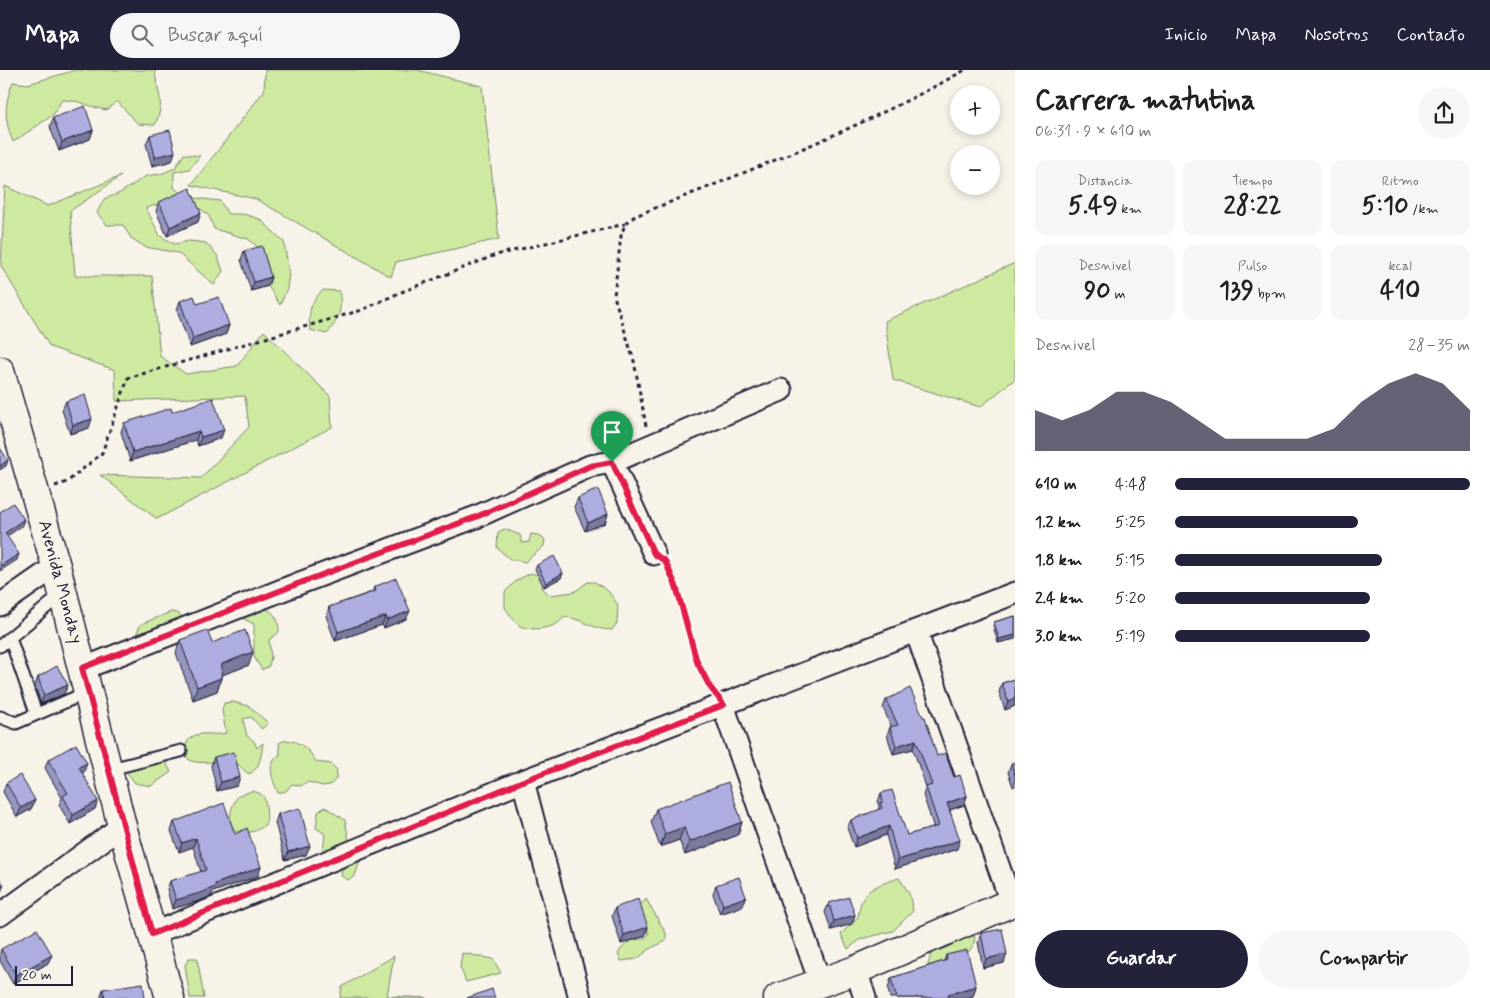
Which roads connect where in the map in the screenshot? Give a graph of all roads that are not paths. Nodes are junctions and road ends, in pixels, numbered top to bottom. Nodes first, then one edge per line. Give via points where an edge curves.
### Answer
1 (0, 370) edge
2 (781, 390) dead end
3 (612, 462) junction
4 (654, 554) road end
5 (56, 566) junction
6 (64, 593) junction
7 (1015, 593) edge
8 (0, 606) edge
9 (916, 631) junction
10 (10, 638) junction
11 (0, 646) edge
12 (86, 680) junction
13 (724, 705) junction
14 (36, 713) junction
15 (0, 717) edge
16 (181, 751) dead end
17 (107, 770) junction
18 (523, 781) junction
19 (122, 826) junction
20 (1013, 901) edge
21 (0, 915) edge
22 (152, 934) junction
23 (856, 970) junction
24 (820, 982) junction
25 (170, 998) edge
26 (580, 998) edge
27 (778, 998) edge
28 (865, 998) edge

1 - 5 main road, Avenida Monday
2 - 3 street
3 - 4 street
3 - 12 street via 590,466 476,517 300,583
5 - 6 main road, Avenida Monday
5 - 8 street
6 - 10 lane
6 - 12 main road, Avenida Monday
7 - 9 street
9 - 13 street
9 - 20 street
10 - 11 lane
10 - 14 lane
12 - 14 lane
12 - 17 main road, Avenida Monday
13 - 18 street
13 - 24 street
14 - 15 lane via 16,722
16 - 17 lane
17 - 19 main road, Avenida Monday
18 - 22 street
18 - 26 street
19 - 21 street
19 - 22 main road, Avenida Monday
20 - 23 main road
22 - 25 main road, Avenida Monday
23 - 24 main road
23 - 28 street
24 - 27 main road

